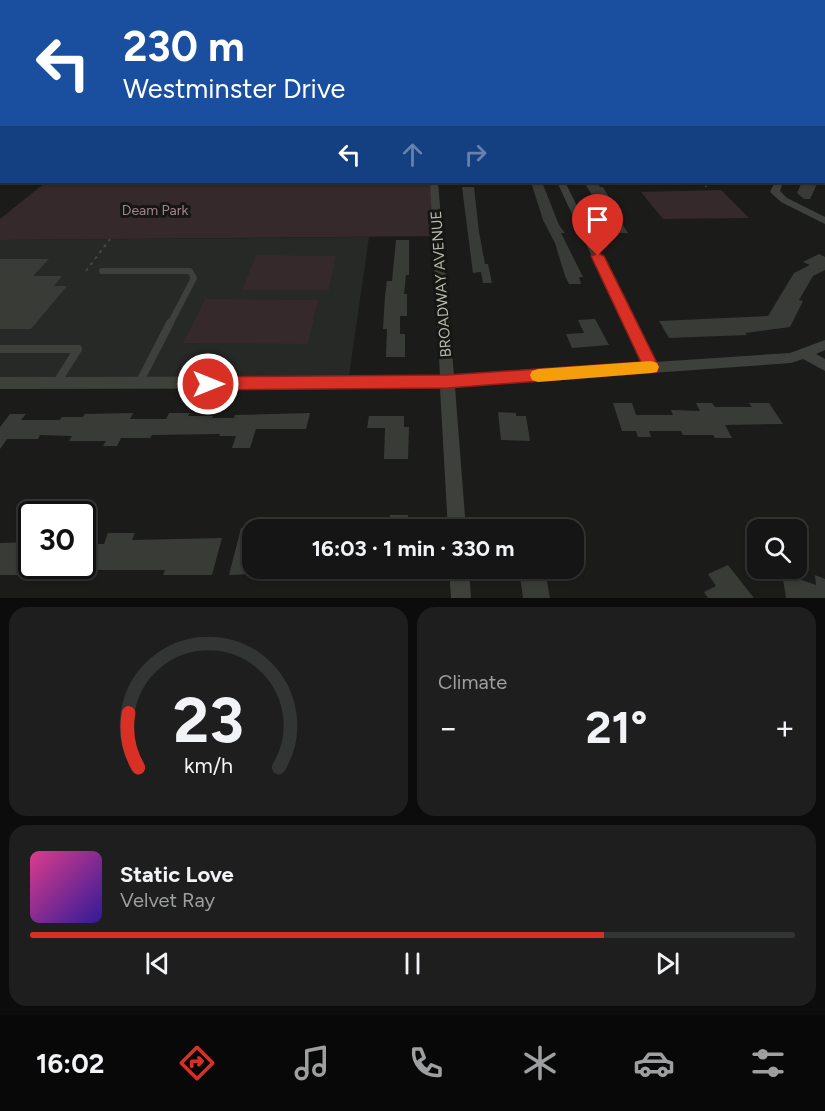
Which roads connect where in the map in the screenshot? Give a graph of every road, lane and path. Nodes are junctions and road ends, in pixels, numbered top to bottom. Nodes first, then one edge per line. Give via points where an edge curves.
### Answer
1 (434, 183) edge
2 (561, 183) edge
3 (704, 183) edge
4 (779, 183) edge
5 (707, 188) dead end
6 (825, 221) edge
7 (110, 239) dead end
8 (86, 271) dead end
9 (102, 271) dead end
10 (825, 345) edge
11 (0, 349) edge
12 (804, 353) junction
13 (825, 366) edge
14 (651, 367) junction
15 (448, 382) junction
16 (0, 383) edge
17 (56, 383) junction
18 (139, 384) junction
19 (456, 519) edge
20 (460, 579) edge
21 (461, 598) edge

1 - 15 street, BROADWAY AVENUE
2 - 14 street
3 - 5 path
4 - 6 street via 775,192 784,200
7 - 8 path
9 - 18 lane via 190,271 194,278
10 - 12 street
11 - 17 lane via 78,349
12 - 13 street
12 - 14 street via 791,358
14 - 15 street
15 - 18 street
15 - 19 street, BROADWAY AVENUE
16 - 17 street
17 - 18 street
20 - 21 street

